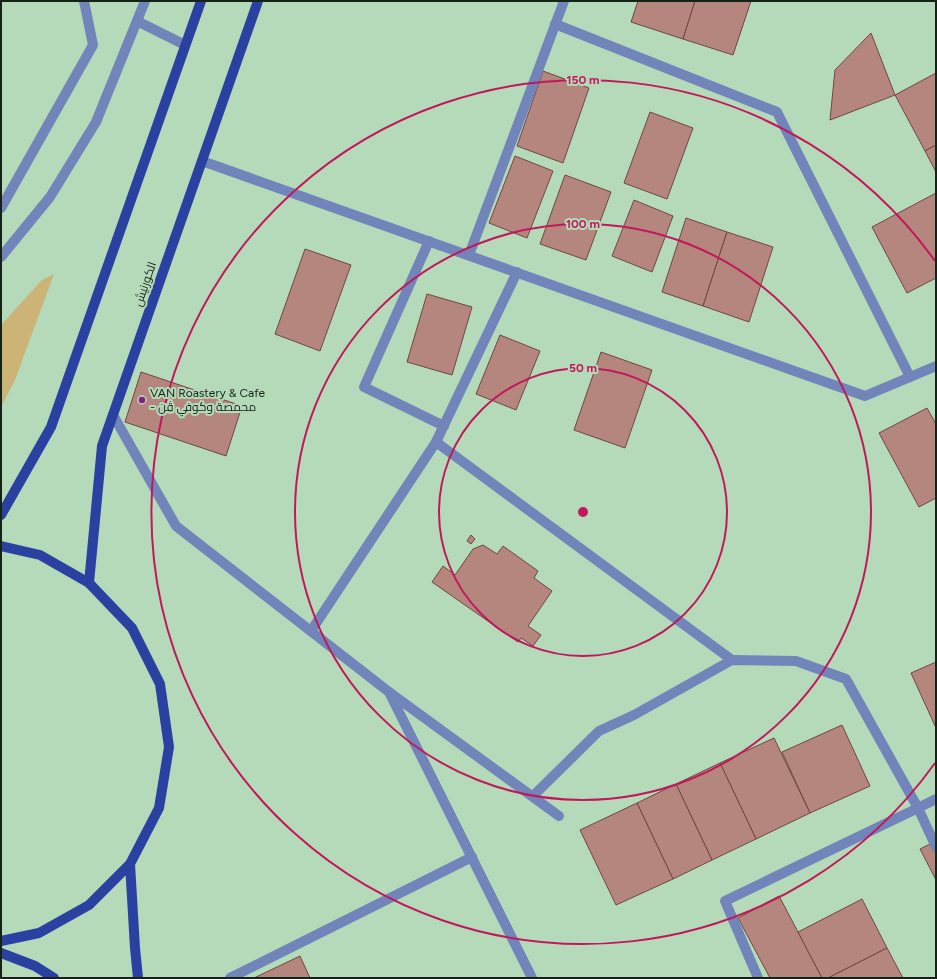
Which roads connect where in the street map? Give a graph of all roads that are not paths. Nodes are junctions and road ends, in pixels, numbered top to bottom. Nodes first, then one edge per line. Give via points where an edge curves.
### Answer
1 (84, 1) edge
2 (144, 1) edge
3 (201, 1) edge
4 (258, 1) edge
5 (564, 1) edge
6 (137, 21) junction
7 (555, 24) junction
8 (186, 45) junction
9 (202, 161) junction
10 (1, 208) edge
11 (429, 241) junction
12 (469, 255) junction
13 (1, 257) edge
14 (517, 272) junction
15 (936, 366) edge
16 (910, 377) junction
17 (113, 415) junction
18 (444, 426) junction
19 (436, 442) junction
20 (1, 515) edge
21 (1, 546) edge
22 (89, 583) junction
23 (311, 631) junction
24 (732, 660) junction
25 (389, 692) junction
26 (532, 796) junction
27 (936, 799) edge
28 (918, 808) junction
29 (559, 816) dead end
30 (936, 847) edge
31 (472, 857) junction
32 (130, 864) junction
33 (1, 941) edge
34 (1, 953) edge
35 (54, 978) edge
36 (138, 978) edge
37 (230, 978) edge
38 (532, 978) edge
39 (758, 978) edge

1 - 10 street via 93,45
2 - 6 street
3 - 8 main road
4 - 9 main road, الكورنيش
5 - 7 street
6 - 8 street
6 - 13 street via 96,122 50,197
7 - 12 street
7 - 16 street via 777,112
8 - 20 main road via 51,427
9 - 11 street
9 - 17 main road, الكورنيش
11 - 12 street
11 - 18 street via 364,387
12 - 14 street
14 - 16 street via 865,396
14 - 18 street
15 - 16 street
17 - 22 main road, الكورنيش via 102,446
17 - 23 street via 176,526
18 - 19 street
19 - 23 street
19 - 24 street
21 - 22 main road via 40,556
22 - 32 main road via 132,628 160,684 169,747 159,808
23 - 25 street
24 - 26 street via 634,715 599,731
24 - 28 street via 796,661 846,679
25 - 26 street
25 - 31 street
26 - 29 street
27 - 28 street
28 - 30 street
28 - 39 street via 725,901
31 - 37 street
31 - 38 street
32 - 33 main road via 89,905 38,933
32 - 36 main road
34 - 35 main road via 36,966

